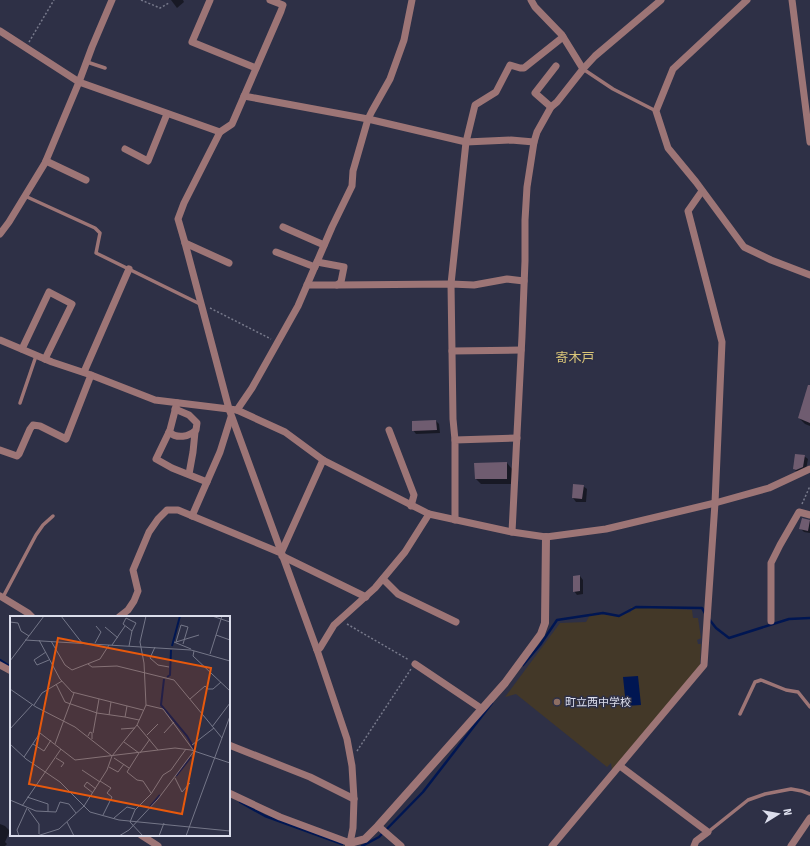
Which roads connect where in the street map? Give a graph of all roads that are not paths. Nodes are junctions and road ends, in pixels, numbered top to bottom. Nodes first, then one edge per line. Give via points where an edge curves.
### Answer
1 (112, 0) edge
2 (210, 0) edge
3 (270, 0) edge
4 (412, 0) edge
5 (531, 0) edge
6 (661, 0) edge
7 (747, 0) edge
8 (792, 0) edge
9 (0, 31) edge
10 (564, 37) junction
11 (86, 62) junction
12 (556, 66) dead end
13 (105, 68) dead end
14 (256, 68) junction
15 (583, 69) junction
16 (79, 82) junction
17 (244, 96) junction
18 (551, 107) junction
19 (656, 111) junction
20 (167, 114) junction
21 (368, 119) junction
22 (220, 132) junction
23 (810, 138) edge
24 (466, 142) junction
25 (534, 142) junction
26 (126, 150) dead end
27 (46, 161) junction
28 (86, 180) dead end
29 (702, 191) junction
30 (25, 195) junction
31 (283, 227) dead end
32 (0, 234) edge
33 (185, 243) junction
34 (324, 245) junction
35 (276, 252) dead end
36 (229, 263) dead end
37 (316, 265) junction
38 (129, 269) junction
39 (810, 275) edge
40 (524, 281) junction
41 (451, 284) junction
42 (307, 285) junction
43 (337, 285) junction
44 (201, 304) junction
45 (0, 340) edge
46 (22, 349) junction
47 (452, 350) junction
48 (521, 350) junction
49 (36, 356) junction
50 (45, 359) junction
51 (84, 372) junction
52 (91, 375) junction
53 (20, 404) dead end
54 (176, 406) junction
55 (229, 409) junction
56 (237, 410) junction
57 (232, 417) junction
58 (389, 430) dead end
59 (169, 432) junction
60 (195, 432) junction
61 (517, 438) junction
62 (455, 440) junction
63 (0, 450) edge
64 (323, 460) junction
65 (810, 469) edge
66 (189, 474) junction
67 (207, 482) junction
68 (715, 503) junction
69 (411, 506) junction
70 (429, 514) junction
71 (810, 515) edge
72 (53, 516) dead end
73 (192, 516) junction
74 (455, 520) junction
75 (512, 532) junction
76 (546, 537) junction
77 (281, 554) junction
78 (383, 579) junction
79 (366, 596) junction
80 (1, 597) edge
81 (31, 616) edge
82 (120, 616) edge
83 (771, 621) dead end
84 (456, 622) dead end
85 (316, 650) junction
86 (415, 664) road end
87 (0, 665) edge
88 (10, 670) edge
89 (810, 707) edge
90 (482, 709) junction
91 (740, 714) dead end
92 (230, 745) edge
93 (620, 766) junction
94 (230, 793) edge
95 (810, 794) edge
96 (354, 799) junction
97 (810, 818) edge
98 (378, 826) junction
99 (708, 832) junction
100 (143, 836) edge
101 (350, 844) edge
102 (158, 846) edge
103 (401, 846) edge
104 (552, 846) edge
105 (694, 846) edge
106 (791, 846) edge

1 - 11 street
2 - 14 street via 192,42
3 - 14 street via 283,5
4 - 21 street via 404,40 393,71
5 - 10 street via 534,7
6 - 15 street
7 - 19 street via 673,69
8 - 23 street
9 - 16 street
10 - 15 street
10 - 24 street via 524,68 510,64 496,92 475,105
11 - 13 lane
11 - 16 street
12 - 18 street via 535,93
14 - 17 street
15 - 18 street
15 - 19 lane via 613,89
16 - 20 street
16 - 27 street
17 - 21 street
17 - 22 street via 232,124
18 - 25 street
19 - 29 street via 668,148
20 - 22 street
20 - 26 street via 148,161
21 - 24 street
21 - 34 street via 353,171 352,186
22 - 33 street via 178,219
24 - 25 street
24 - 41 street
25 - 40 street via 524,220
27 - 28 street
27 - 30 street
29 - 39 street via 744,247
29 - 68 street via 688,211 722,342
30 - 32 street
30 - 38 lane via 95,228 100,233 96,253
31 - 34 street
33 - 36 street
33 - 44 street
34 - 37 street
35 - 37 street
37 - 42 street
37 - 43 street via 344,267 341,282
38 - 44 lane
38 - 51 street
40 - 41 street via 507,279 474,285
40 - 48 street
41 - 43 street
41 - 47 street
42 - 43 street
42 - 56 street via 278,343
44 - 55 street
45 - 46 street
46 - 49 street
46 - 50 street via 49,292 72,304
47 - 48 street
47 - 62 street
48 - 61 street
49 - 50 street
49 - 53 lane
50 - 51 street
51 - 52 street
52 - 54 street
52 - 63 street via 66,439 34,425 17,456
54 - 55 street
54 - 59 street
54 - 60 street via 197,423
55 - 56 street
55 - 57 street
56 - 64 street via 285,432
57 - 67 street
57 - 77 street
58 - 69 street via 414,495
59 - 60 street via 176,436 184,436
59 - 66 street via 156,459
60 - 66 street
61 - 62 street
61 - 75 street
62 - 74 street
64 - 69 street
64 - 77 street
65 - 68 street via 769,488
66 - 67 street
67 - 73 street
68 - 76 street via 606,529
68 - 93 street via 704,665
69 - 70 street
70 - 74 street
70 - 78 street via 405,552
71 - 83 street via 798,512 771,563
72 - 80 lane via 36,535
73 - 77 street
73 - 82 street via 178,510 168,510 158,519 149,532 133,570 138,591 134,602
74 - 75 street
75 - 76 street
76 - 90 street via 545,623 541,634 505,683
77 - 79 street
77 - 85 street
78 - 79 street
78 - 84 street via 398,594
79 - 85 street via 334,625 320,648
80 - 81 street
85 - 96 street via 347,739
86 - 90 street
87 - 88 street
89 - 91 lane via 798,692 761,680 755,682
90 - 98 street
92 - 96 street via 310,777
93 - 99 street
93 - 104 street
94 - 101 street via 280,817
95 - 99 lane via 791,789 748,800
96 - 101 street
97 - 106 street
98 - 101 street via 365,839
98 - 103 street
99 - 105 street via 696,841
100 - 102 street

